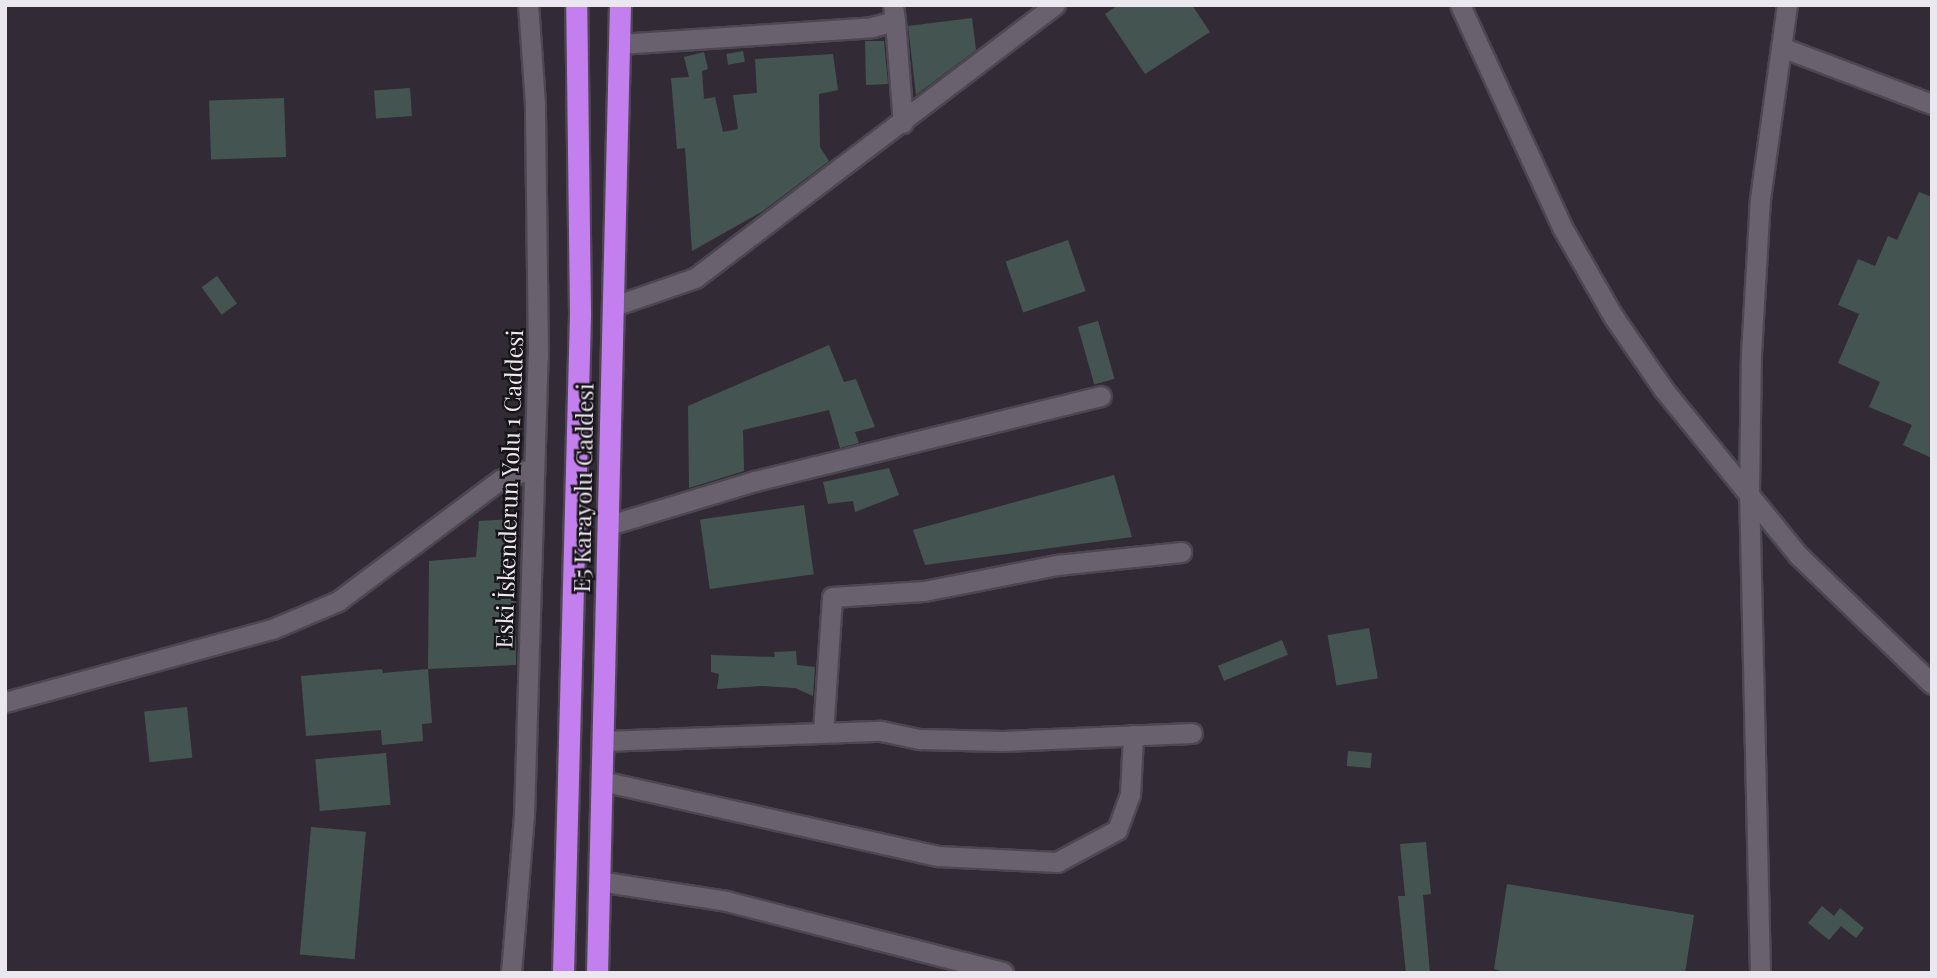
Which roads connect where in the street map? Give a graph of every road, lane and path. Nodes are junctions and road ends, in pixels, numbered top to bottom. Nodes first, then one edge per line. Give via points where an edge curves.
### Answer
1 (528, 5) edge
2 (576, 5) edge
3 (620, 5) edge
4 (1055, 5) edge
5 (1460, 5) edge
6 (1787, 5) edge
7 (894, 13) edge
8 (619, 44) junction
9 (1781, 47) junction
10 (1932, 104) edge
11 (903, 123) junction
12 (614, 306) junction
13 (1101, 396) dead end
14 (533, 468) junction
15 (1749, 493) junction
16 (608, 525) junction
17 (1181, 552) dead end
18 (1932, 684) edge
19 (5, 702) edge
20 (823, 733) junction
21 (1192, 733) dead end
22 (1133, 735) junction
23 (603, 741) junction
24 (602, 781) junction
25 (599, 881) junction
26 (1003, 972) edge
27 (511, 973) edge
28 (564, 973) edge
29 (597, 973) edge
30 (1760, 973) edge

1 - 14 street, Eski İskenderun Yolu 1 Caddesi via 535,104 538,357
2 - 28 highway, E5 Karayolu Caddesi via 580,313
3 - 8 highway, E5 Karayolu Caddesi
4 - 11 street
5 - 15 street via 1562,227 1613,316 1664,390
6 - 9 street
7 - 8 street via 872,27
7 - 11 street
8 - 12 highway, E5 Karayolu Caddesi
9 - 10 street
9 - 15 street via 1760,199
11 - 12 street via 695,278
12 - 16 highway, E5 Karayolu Caddesi
13 - 16 street via 755,481
14 - 19 street via 500,480 338,601 272,629
14 - 27 street, Eski İskenderun Yolu 1 Caddesi via 524,816
15 - 18 street via 1798,555
15 - 30 street
16 - 23 highway, E5 Karayolu Caddesi
17 - 20 street via 1057,565 923,592 832,597
20 - 22 street via 881,731 920,739 1002,741
20 - 23 street
21 - 22 street
22 - 24 street via 1130,795 1117,830 1057,862 938,856
23 - 24 highway, E5 Karayolu Caddesi
24 - 25 highway, E5 Karayolu Caddesi
25 - 26 street via 726,901
25 - 29 highway, E5 Karayolu Caddesi

